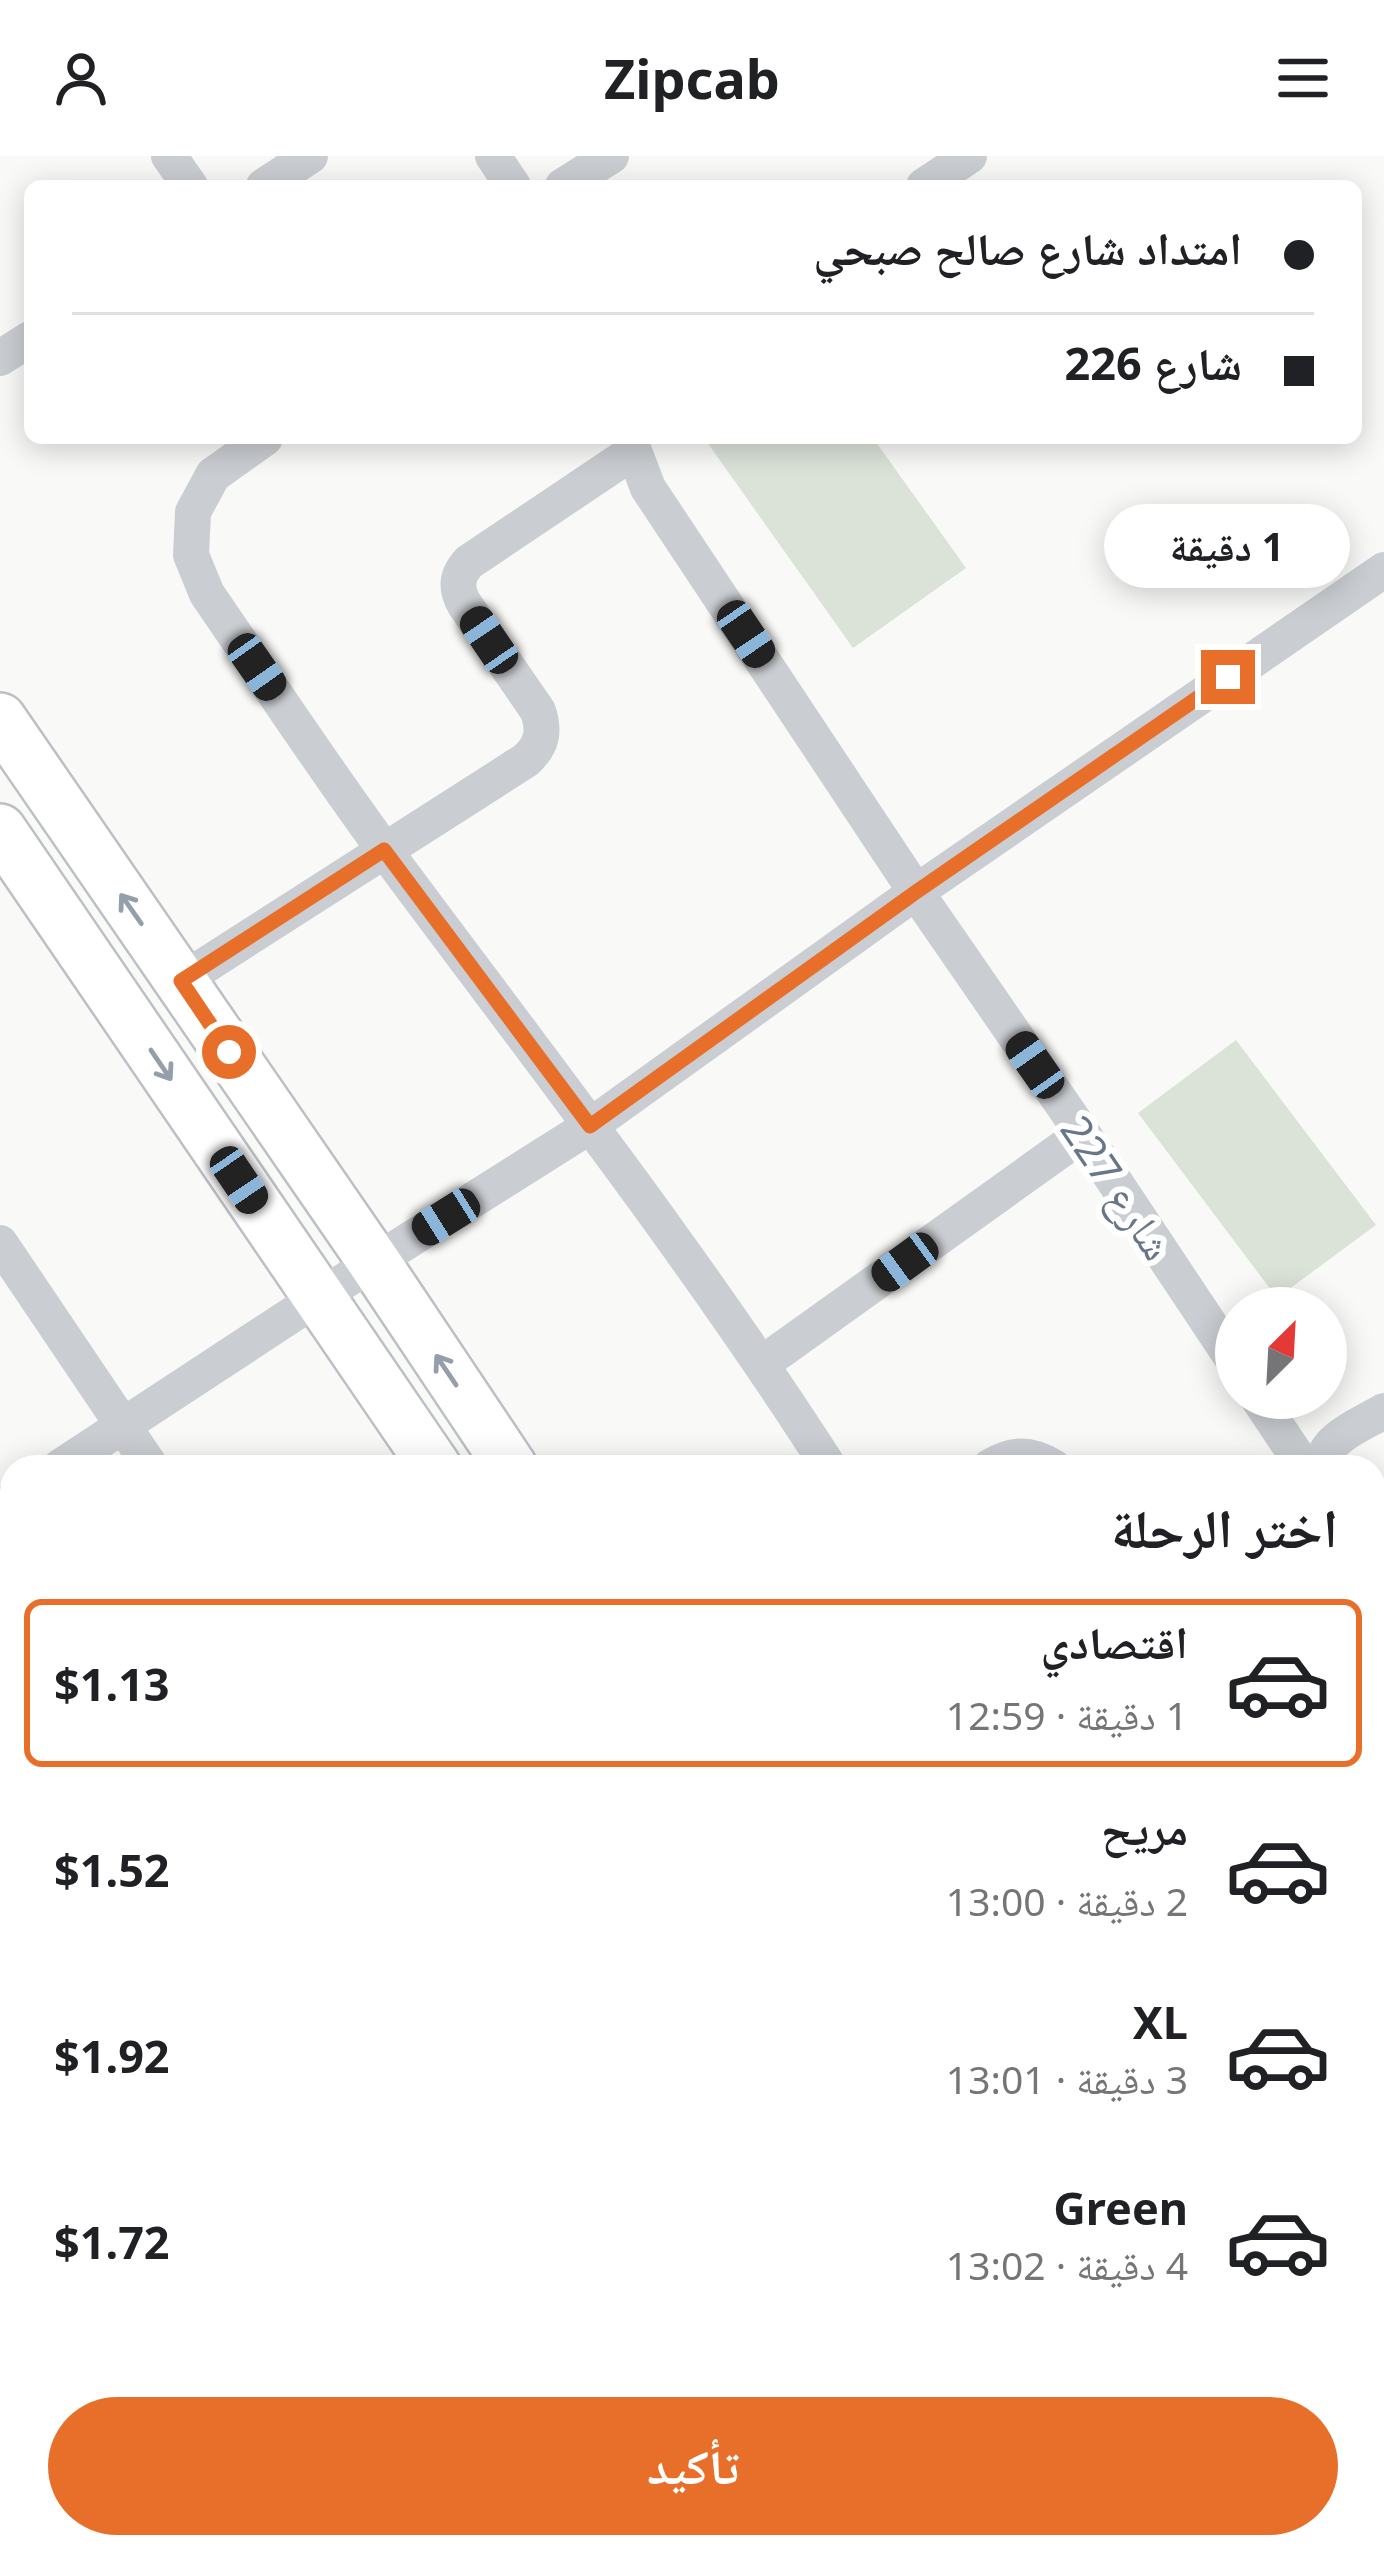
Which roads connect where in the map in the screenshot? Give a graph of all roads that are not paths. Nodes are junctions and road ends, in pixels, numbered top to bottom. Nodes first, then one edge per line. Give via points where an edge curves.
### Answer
1 (310, 156) edge
2 (610, 156) edge
3 (969, 156) edge
4 (273, 180) edge
5 (572, 180) edge
6 (933, 180) edge
7 (248, 444) edge
8 (631, 445) edge
9 (1384, 570) edge
10 (0, 719) edge
11 (0, 830) edge
12 (384, 850) junction
13 (916, 892) junction
14 (181, 981) junction
15 (590, 1126) junction
16 (1083, 1134) junction
17 (1, 1247) edge
18 (374, 1262) junction
19 (319, 1297) junction
20 (1215, 1332) edge
21 (763, 1364) junction
22 (1384, 1411) edge
23 (1272, 1419) edge
24 (121, 1425) junction
25 (77, 1455) edge
26 (142, 1455) edge
27 (427, 1455) edge
28 (503, 1455) edge
29 (821, 1455) edge
30 (1296, 1455) edge
31 (1323, 1455) edge

1 - 4 street
2 - 5 street
3 - 6 street
7 - 12 street via 213,475 193,512 190,554 207,594
8 - 12 street via 461,570 459,594 538,711 542,738 526,760
8 - 13 street, شارع 227 via 648,488
9 - 13 street
14 -> 10 street
11 -> 19 street
12 - 14 street
12 - 15 street
13 - 15 street
13 - 16 street, شارع 227
14 - 18 street
15 - 18 street
15 - 21 street
16 - 20 street, شارع 227
16 - 21 street
17 - 24 street
18 - 19 street
28 -> 18 street
19 - 24 street
19 - 27 street
21 - 29 street
22 - 31 street
23 - 30 street
24 - 25 street
24 - 26 street

